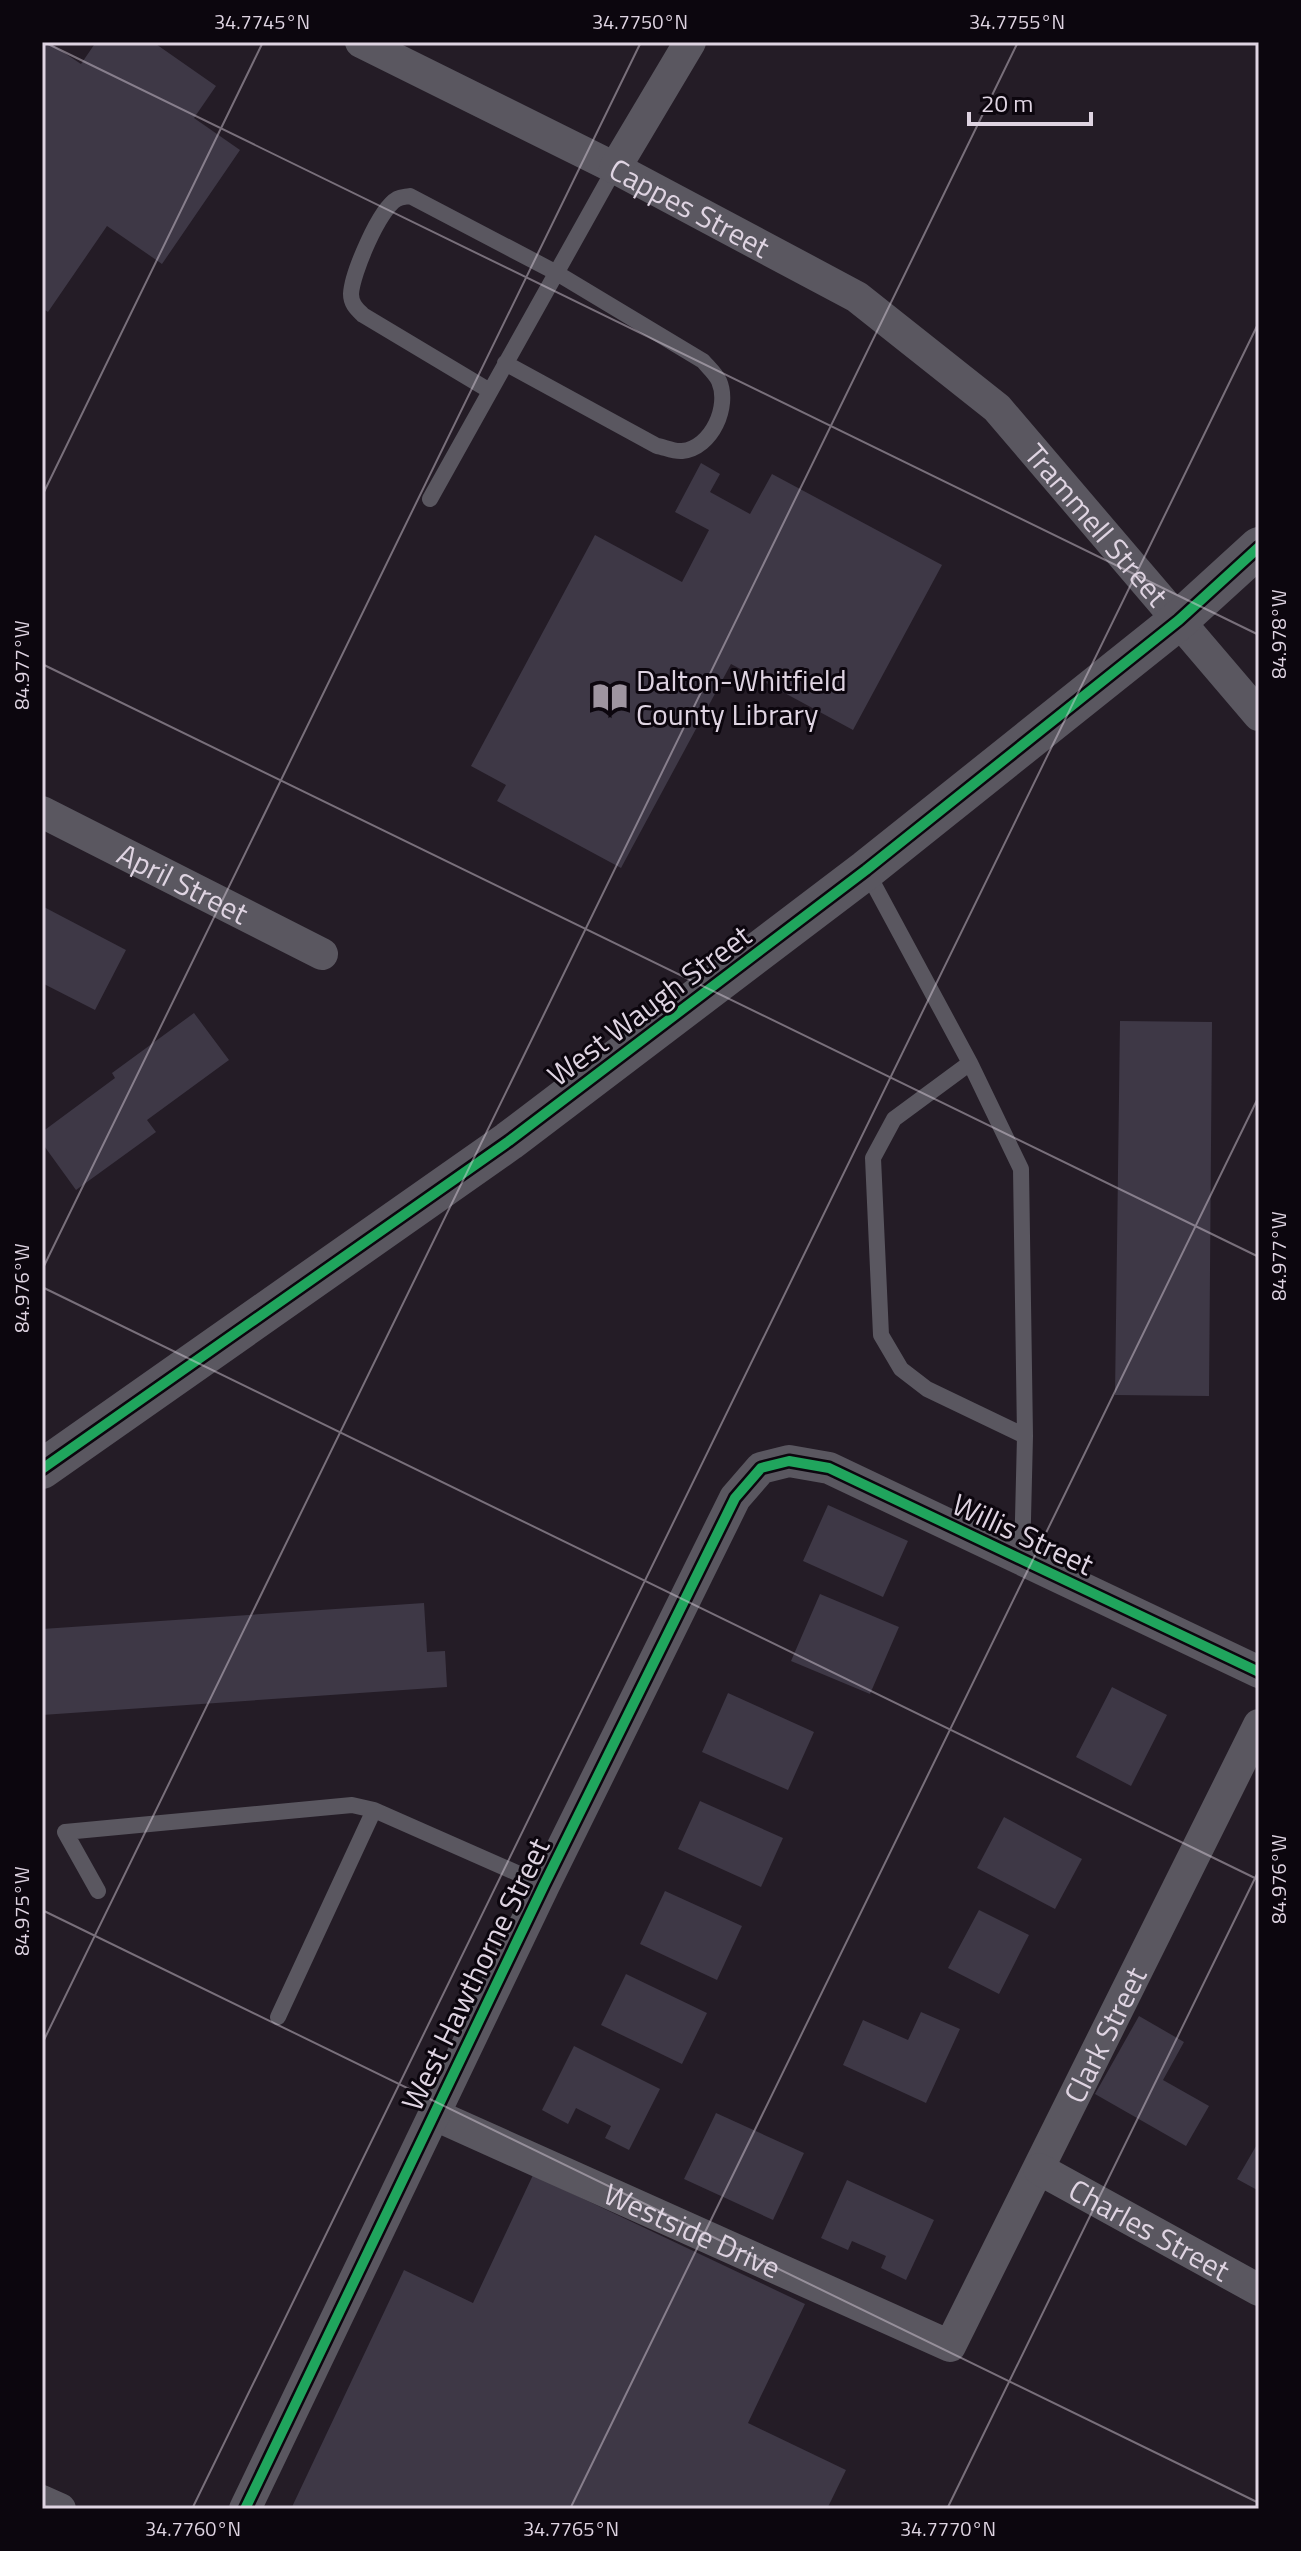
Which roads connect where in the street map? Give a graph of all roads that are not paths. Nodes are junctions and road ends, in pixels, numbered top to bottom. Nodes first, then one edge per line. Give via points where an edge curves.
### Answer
1 (361, 42) edge
2 (690, 42) edge
3 (615, 168) junction
4 (555, 272) junction
5 (505, 363) junction
6 (490, 391) junction
7 (997, 408) joint
8 (430, 499) dead end
9 (1259, 547) edge
10 (1179, 620) junction
11 (1259, 715) edge
12 (42, 812) edge
13 (866, 870) junction
14 (322, 954) dead end
15 (970, 1063) junction
16 (1025, 1436) junction
17 (761, 1468) joint
18 (42, 1469) edge
19 (1022, 1560) junction
20 (1259, 1672) edge
21 (1259, 1725) edge
22 (374, 1810) junction
23 (544, 1885) junction
24 (98, 1891) dead end
25 (278, 2017) dead end
26 (435, 2115) junction
27 (1039, 2169) junction
28 (1259, 2290) edge
29 (950, 2346) joint
30 (42, 2501) edge
31 (60, 2509) edge
32 (245, 2509) edge

1 - 3 street, Cappes Street
2 - 3 street
3 - 4 lane
3 - 7 street, Cappes Street via 857,297
4 - 5 lane
4 - 5 lane via 703,361 719,379 724,400 719,417 700,443 682,451 657,446
4 - 6 lane via 410,196 386,210 358,263 351,295 354,306
5 - 6 lane
6 - 8 lane
7 - 10 street, Trammell Street
9 - 10 street, West Waugh Street
10 - 11 street, Trammell Street
10 - 13 street, West Waugh Street
12 - 14 street, April Street
13 - 15 lane
13 - 18 street, West Waugh Street via 509,1141
15 - 16 lane via 1021,1169
15 - 16 lane via 894,1119 873,1158 881,1335 901,1369 927,1389
16 - 19 lane
17 - 19 street, Willis Street via 789,1461 829,1468
17 - 23 street, West Hawthorne Street via 735,1498
19 - 20 street, Willis Street
21 - 27 street, Clark Street
22 - 23 lane
22 - 24 lane via 352,1805 65,1832
22 - 25 lane
23 - 26 street, West Hawthorne Street
26 - 29 street, Westside Drive
26 - 32 street, West Hawthorne Street
27 - 28 street, Charles Street
27 - 29 street, Clark Street
30 - 31 street

